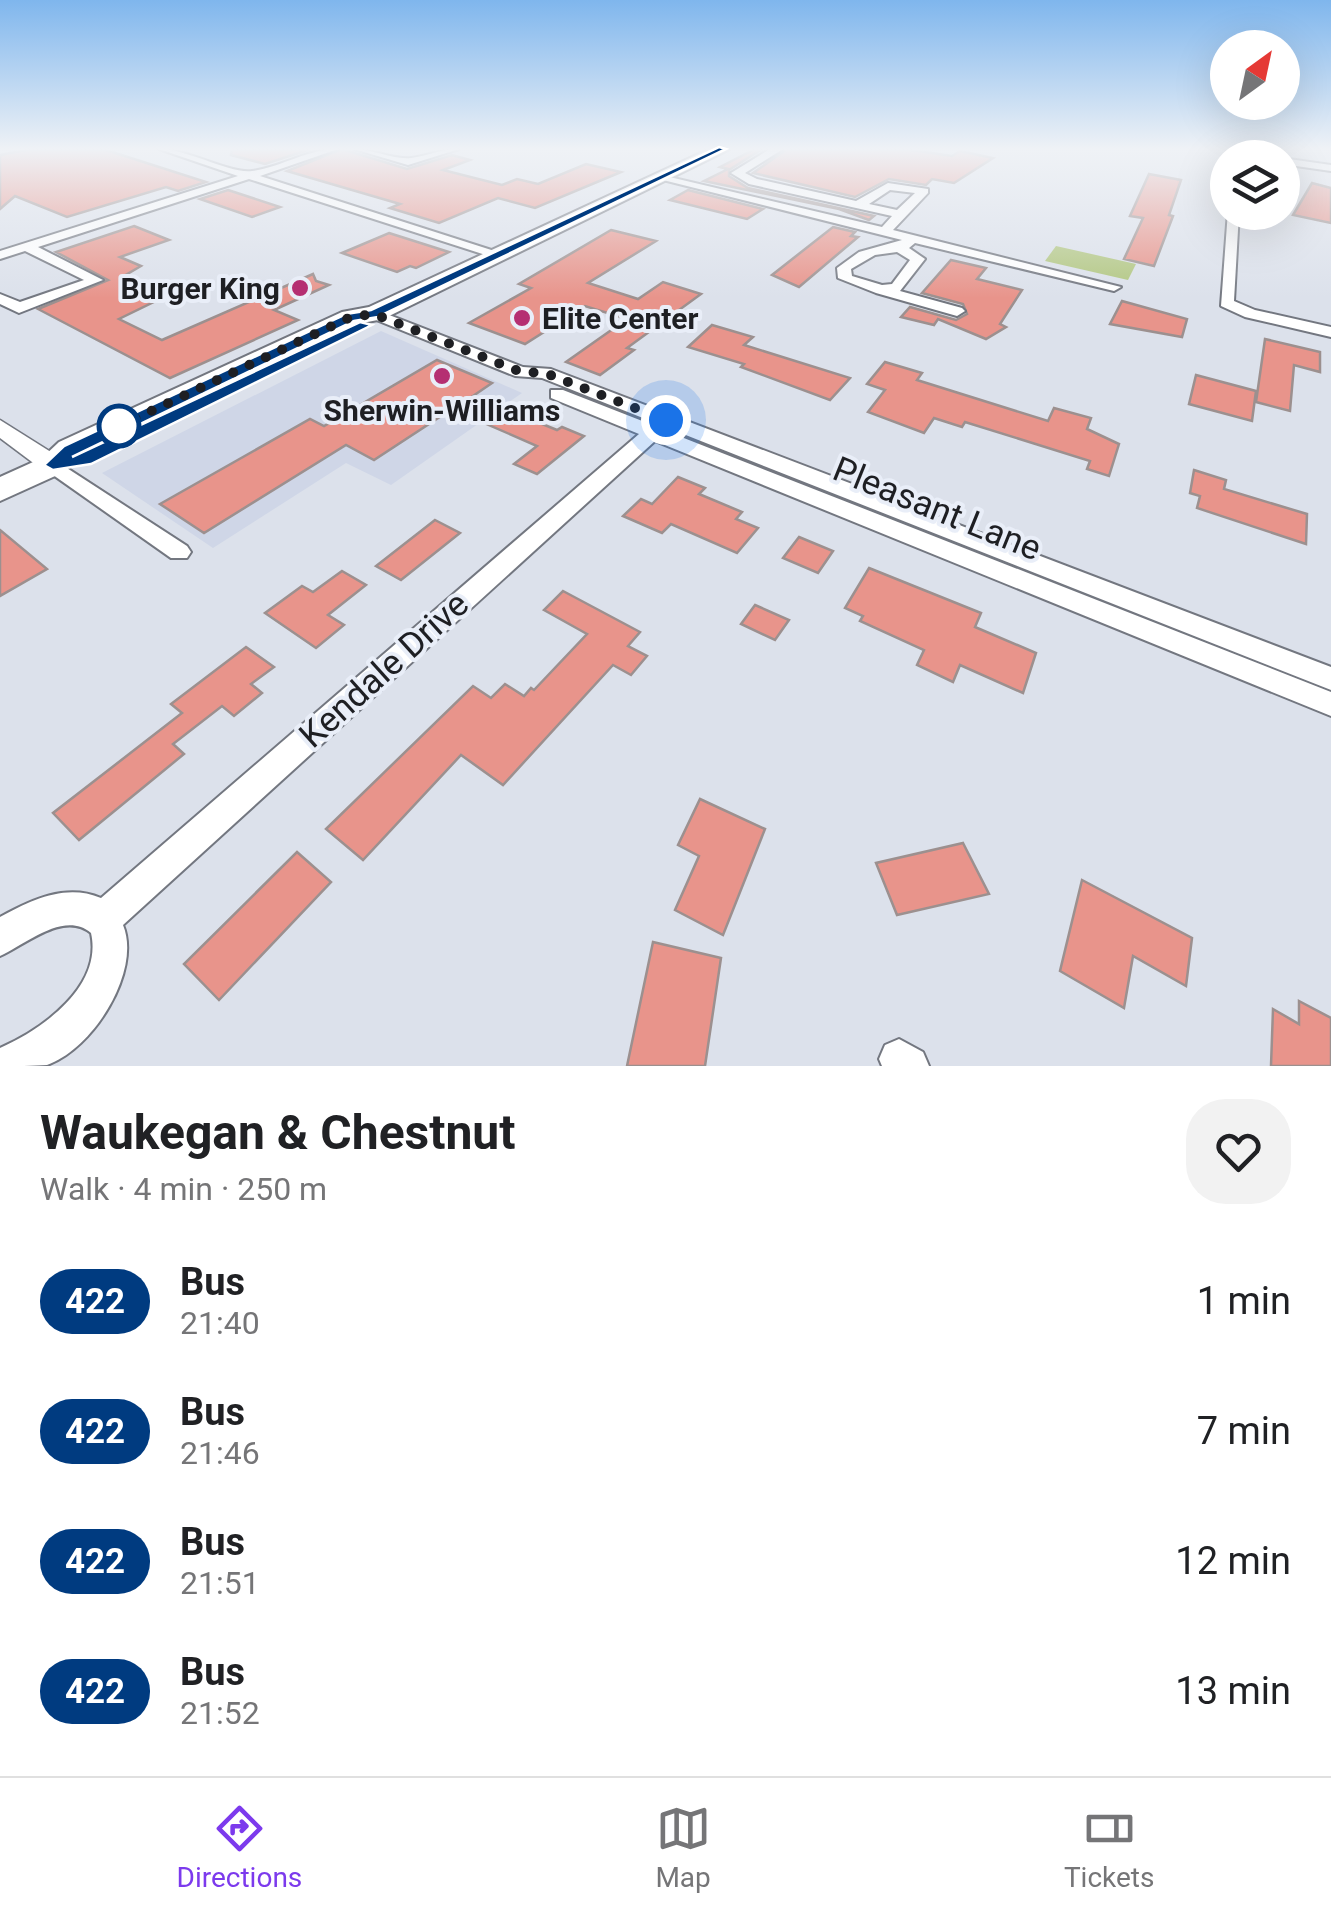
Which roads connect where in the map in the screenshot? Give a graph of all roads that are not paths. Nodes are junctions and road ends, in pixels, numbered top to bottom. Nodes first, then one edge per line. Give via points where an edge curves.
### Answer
1 (176, 199) edge
2 (321, 199) edge
3 (618, 199) edge
4 (751, 199) edge
5 (829, 199) edge
6 (868, 199) edge
7 (915, 199) edge
8 (858, 205) junction
9 (900, 214) junction
10 (886, 230) junction
11 (1232, 230) edge
12 (914, 237) junction
13 (26, 246) junction
14 (900, 248) junction
15 (0, 255) edge
16 (500, 255) junction
17 (1114, 287) dead end
18 (881, 290) junction
19 (0, 298) edge
20 (957, 311) dead end
21 (374, 314) junction
22 (1331, 332) edge
23 (659, 426) junction
24 (0, 427) edge
25 (53, 465) junction
26 (0, 490) edge
27 (179, 552) dead end
28 (1222, 649) junction
29 (1331, 679) edge
30 (1331, 704) edge
31 (102, 920) junction
32 (0, 938) edge
33 (4, 1066) edge

1 - 13 street
2 - 16 street
3 - 16 main road
4 - 10 street
5 - 8 street
6 - 8 street
7 - 9 street
8 - 9 street
9 - 10 street
10 - 12 street
11 - 22 street via 1226,303
12 - 14 street
12 - 17 street
13 - 15 street
13 - 19 street via 96,280 19,308
14 - 18 street via 918,259 897,287
14 - 18 street via 876,248 844,268 845,278
16 - 21 main road
18 - 20 street
21 - 23 street, Pleasant Lane via 521,372 531,384
21 - 25 main road via 365,325 143,434 85,460
23 - 28 street, Pleasant Lane
23 - 31 street, Kendale Drive
24 - 25 street
25 - 26 main road
25 - 27 street
28 - 29 street, Pleasant Lane
28 - 30 street, Pleasant Lane
31 - 32 street via 68,908 44,913
31 - 33 street via 109,960 82,1012 58,1037

